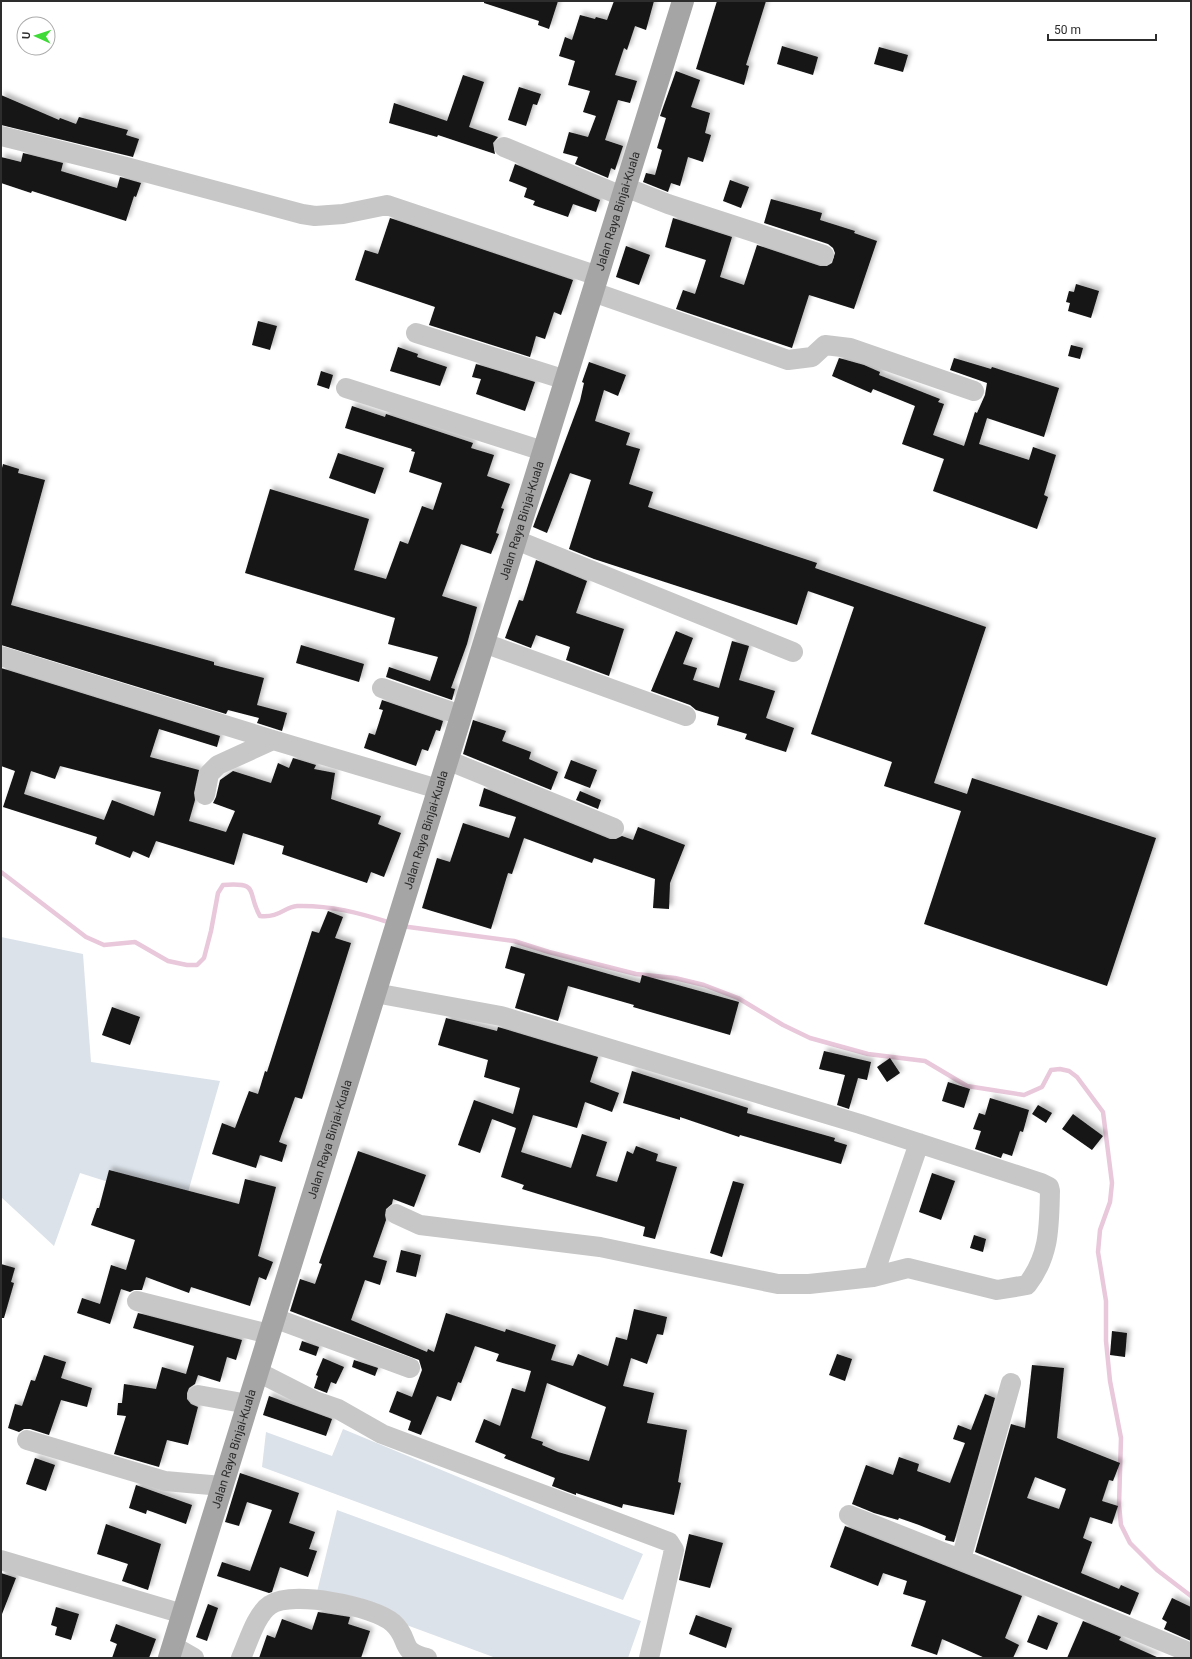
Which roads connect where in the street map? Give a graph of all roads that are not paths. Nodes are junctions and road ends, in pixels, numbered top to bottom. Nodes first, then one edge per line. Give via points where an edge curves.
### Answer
1 (683, 1) edge
2 (1, 136) edge
3 (504, 147) dead end
4 (624, 192) junction
5 (824, 255) dead end
6 (596, 284) junction
7 (416, 333) dead end
8 (566, 380) junction
9 (346, 388) dead end
10 (974, 392) dead end
11 (543, 451) junction
12 (516, 540) junction
13 (484, 643) junction
14 (793, 652) dead end
15 (1, 656) edge
16 (382, 688) dead end
17 (461, 715) junction
18 (686, 716) dead end
19 (273, 740) junction
20 (447, 760) junction
21 (438, 789) junction
22 (204, 795) dead end
23 (614, 828) dead end
24 (375, 993) junction
25 (919, 1142) junction
26 (396, 1214) dead end
27 (873, 1277) junction
28 (137, 1301) dead end
29 (272, 1326) junction
30 (410, 1368) dead end
31 (258, 1372) junction
32 (1012, 1383) dead end
33 (198, 1395) dead end
34 (248, 1404) junction
35 (27, 1440) dead end
36 (222, 1486) junction
37 (849, 1515) dead end
38 (961, 1559) junction
39 (1, 1560) edge
40 (183, 1614) junction
41 (171, 1652) edge
42 (1191, 1654) edge
43 (194, 1658) edge
44 (241, 1658) edge
45 (427, 1658) edge
46 (649, 1658) edge

1 - 4 main road, Jalan Raya Binjai-Kuala
2 - 6 street via 302,214 343,214 387,205
3 - 4 street
4 - 5 street
4 - 6 main road, Jalan Raya Binjai-Kuala
6 - 8 main road, Jalan Raya Binjai-Kuala
6 - 10 street via 788,360 812,357 825,345 839,346
7 - 8 street
8 - 11 main road, Jalan Raya Binjai-Kuala
9 - 11 street
11 - 12 main road, Jalan Raya Binjai-Kuala
12 - 13 main road, Jalan Raya Binjai-Kuala
12 - 14 street
13 - 17 main road, Jalan Raya Binjai-Kuala
13 - 18 street
15 - 19 street
16 - 17 street
17 - 20 main road, Jalan Raya Binjai-Kuala
19 - 21 street
19 - 22 street via 218,765 209,774
20 - 21 main road, Jalan Raya Binjai-Kuala
20 - 23 street
21 - 24 main road, Jalan Raya Binjai-Kuala
24 - 25 street via 501,1016
24 - 29 main road, Jalan Raya Binjai-Kuala
25 - 27 street
25 - 27 street via 1049,1187 1050,1211 1046,1250 1027,1285 1010,1289 997,1290 916,1269 902,1269
26 - 27 street via 420,1225 600,1247 778,1284 809,1284
28 - 29 street
29 - 30 street
29 - 31 main road, Jalan Raya Binjai-Kuala
31 - 34 main road, Jalan Raya Binjai-Kuala
31 - 46 street via 382,1434 669,1542 674,1550
32 - 38 street
33 - 34 street
34 - 36 main road, Jalan Raya Binjai-Kuala
35 - 36 street via 165,1481
36 - 40 main road, Jalan Raya Binjai-Kuala
37 - 38 street
38 - 42 street
39 - 40 street
40 - 41 main road, Jalan Raya Binjai-Kuala
41 - 43 street
44 - 45 street via 262,1612 274,1602 290,1598 346,1603 383,1616 400,1630 411,1653

